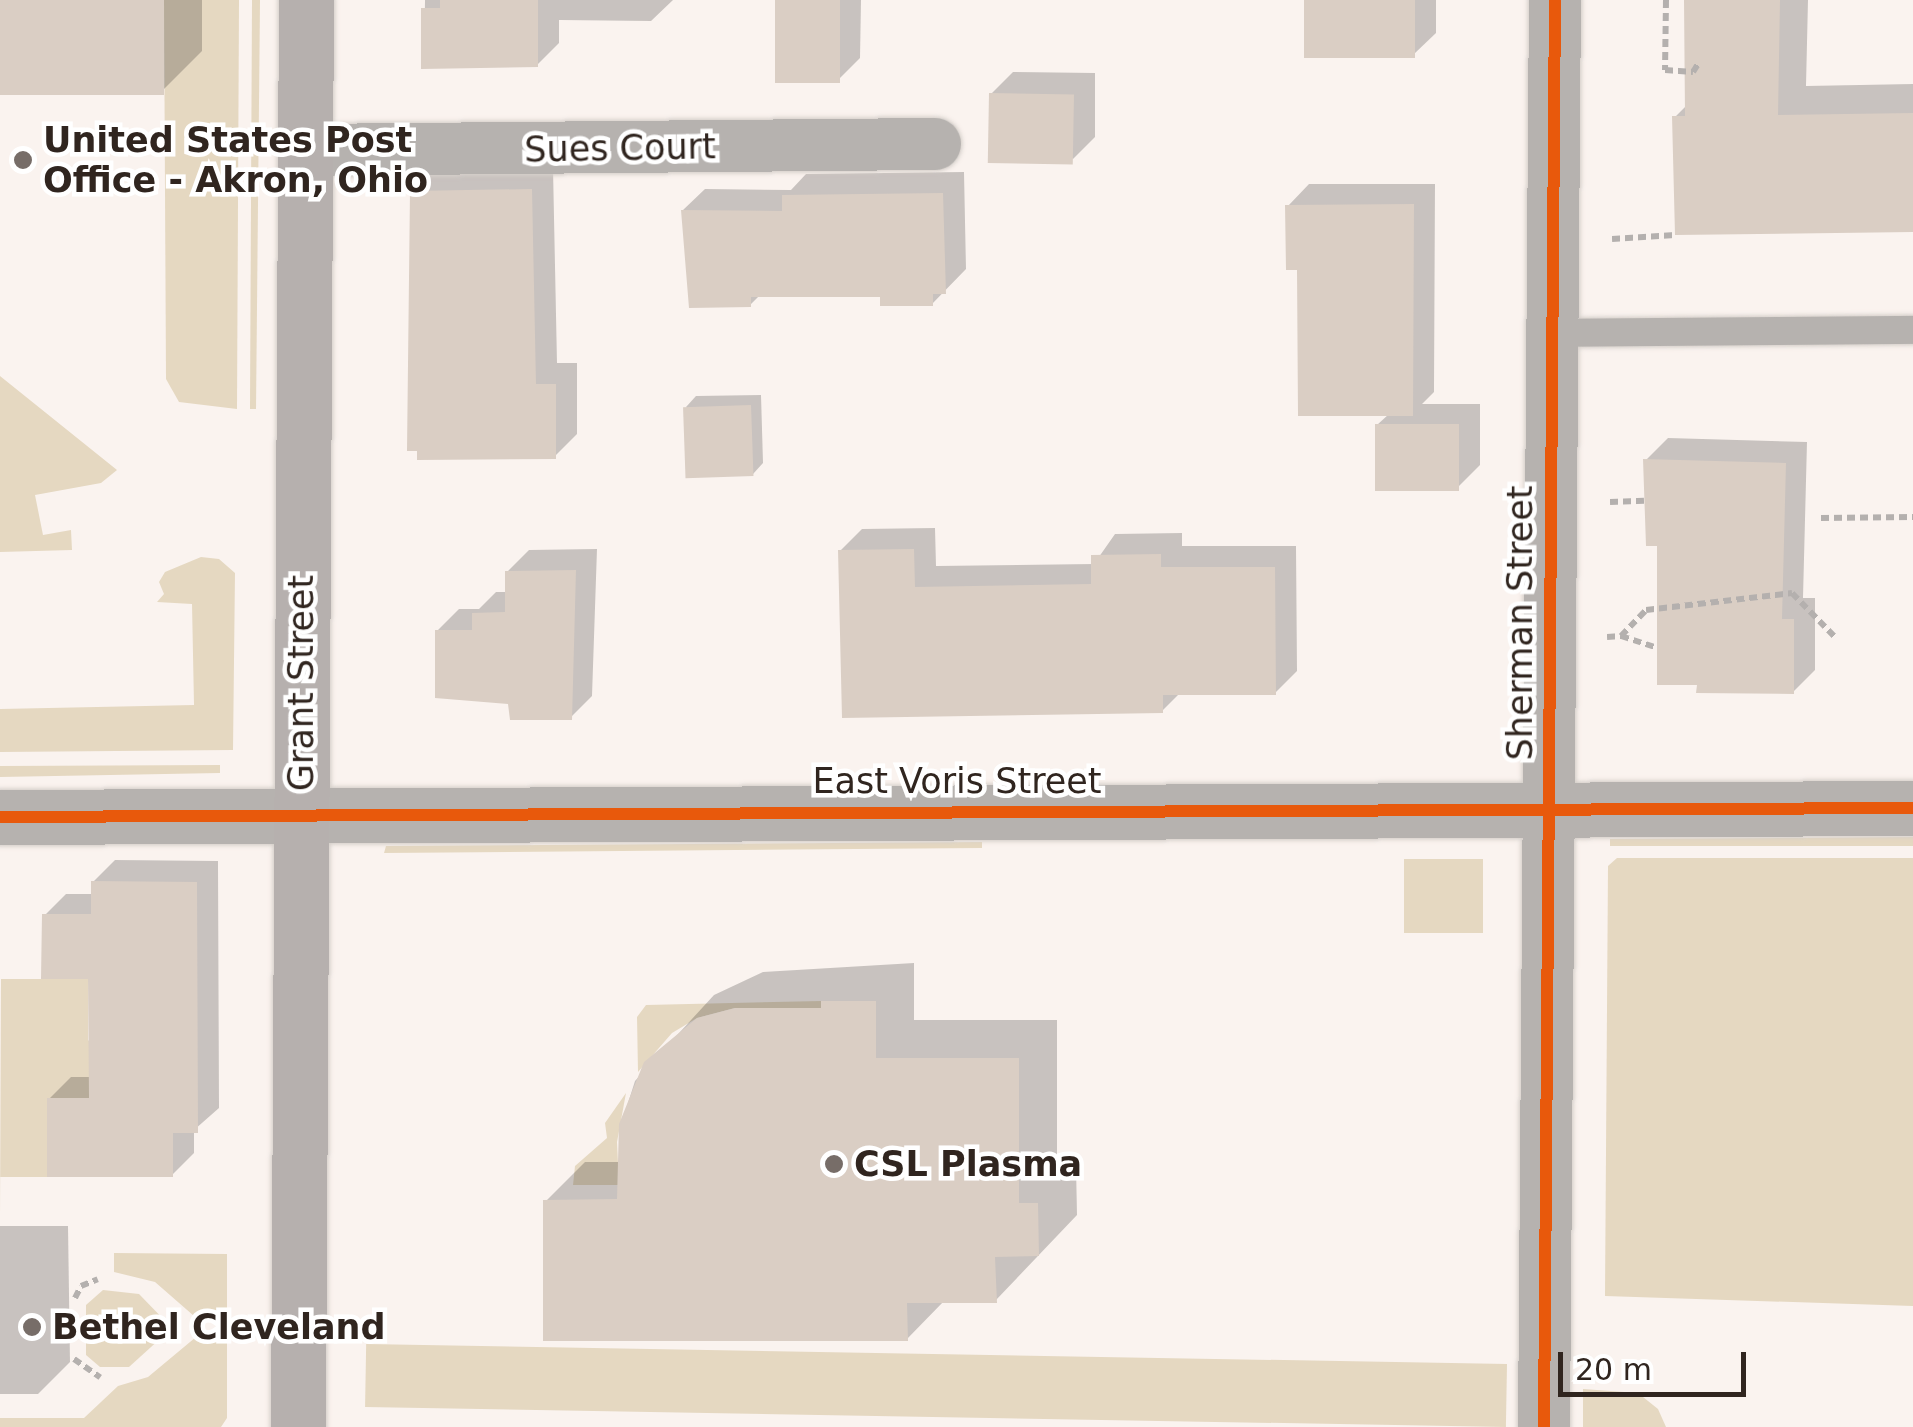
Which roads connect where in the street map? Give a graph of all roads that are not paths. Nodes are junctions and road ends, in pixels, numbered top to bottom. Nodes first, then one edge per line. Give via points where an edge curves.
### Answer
1 (306, 0) edge
2 (1555, 0) edge
3 (935, 144) dead end
4 (305, 150) junction
5 (1913, 330) edge
6 (1552, 333) junction
7 (1913, 808) edge
8 (1549, 810) junction
9 (300, 815) junction
10 (0, 817) edge
11 (298, 1427) edge
12 (1544, 1427) edge

1 - 4 main road, Grant Street
2 - 6 street, Sherman Street
3 - 4 street, Sues Court
4 - 9 main road, Grant Street
5 - 6 lane
6 - 8 street, Sherman Street
7 - 8 street, East Voris Street
8 - 9 street, East Voris Street
8 - 12 street, Sherman Street
9 - 10 street, East Voris Street
9 - 11 main road, Grant Street

